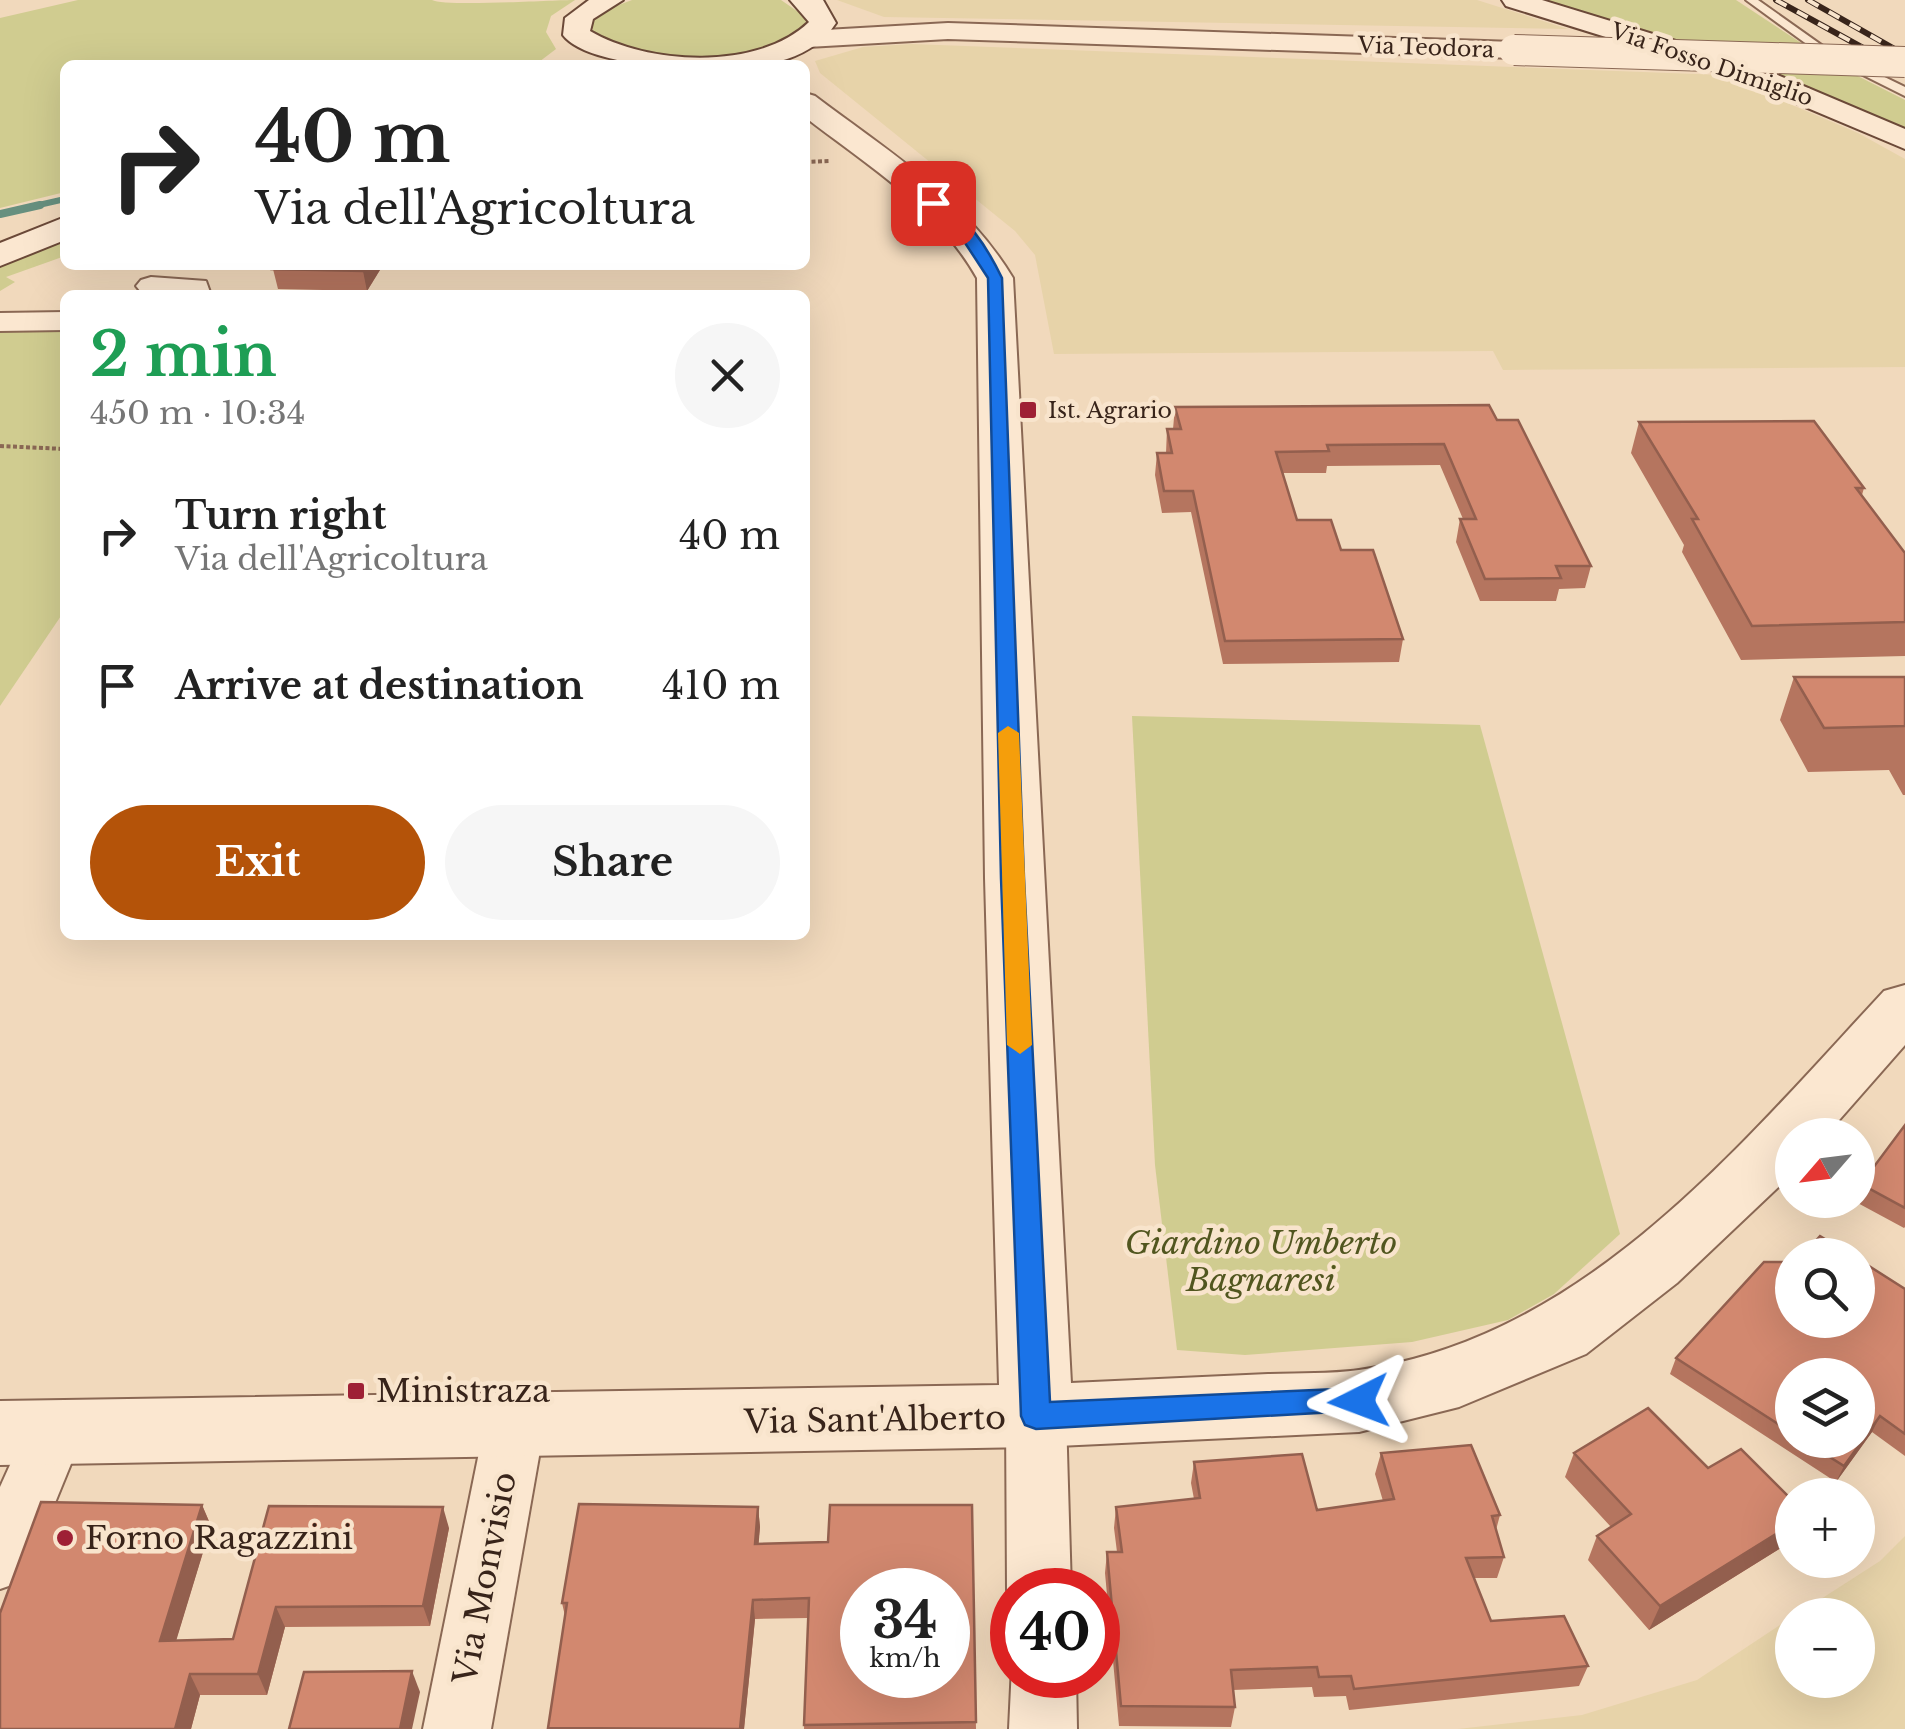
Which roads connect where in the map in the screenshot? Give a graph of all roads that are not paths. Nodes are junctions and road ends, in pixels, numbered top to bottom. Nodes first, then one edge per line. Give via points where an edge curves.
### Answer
1 (1515, 0) edge
2 (1750, 0) edge
3 (605, 1) edge
4 (807, 2) edge
5 (948, 31) junction
6 (581, 39) junction
7 (808, 40) junction
8 (776, 58) edge
9 (566, 60) edge
10 (646, 60) edge
11 (1905, 62) edge
12 (1905, 92) edge
13 (810, 106) edge
14 (1905, 140) edge
15 (60, 225) edge
16 (60, 226) edge
17 (0, 246) edge
18 (0, 256) edge
19 (151, 286) dead end
20 (196, 290) edge
21 (10, 319) edge
22 (60, 321) edge
23 (1905, 1006) edge
24 (1036, 1416) junction
25 (514, 1428) junction
26 (27, 1432) edge
27 (0, 1560) edge
28 (1039, 1568) edge
29 (1042, 1698) edge
30 (457, 1729) edge
31 (1043, 1729) edge

1 - 14 street, Via Fosso Dimiglio via 1744,72
2 - 12 lane via 1823,50
3 - 6 street via 575,24
4 - 5 street, Via Teodora via 861,22
4 - 7 street via 822,23
5 - 7 street, Via Teodora
5 - 11 street, Via Teodora, bridge
6 - 9 street
6 - 10 street via 606,53
7 - 8 street, Via Teodora
13 - 24 street via 959,224 995,278
15 - 17 street
16 - 18 street
19 - 20 street
21 - 22 street
23 - 24 street, Via Sant'Alberto via 1766,1160 1653,1264 1561,1333 1458,1377 1359,1401
24 - 25 street, Via Sant'Alberto
24 - 28 street
25 - 26 street, Via Sant'Alberto
25 - 30 street, Via Monvisio
26 - 27 street
29 - 31 street

